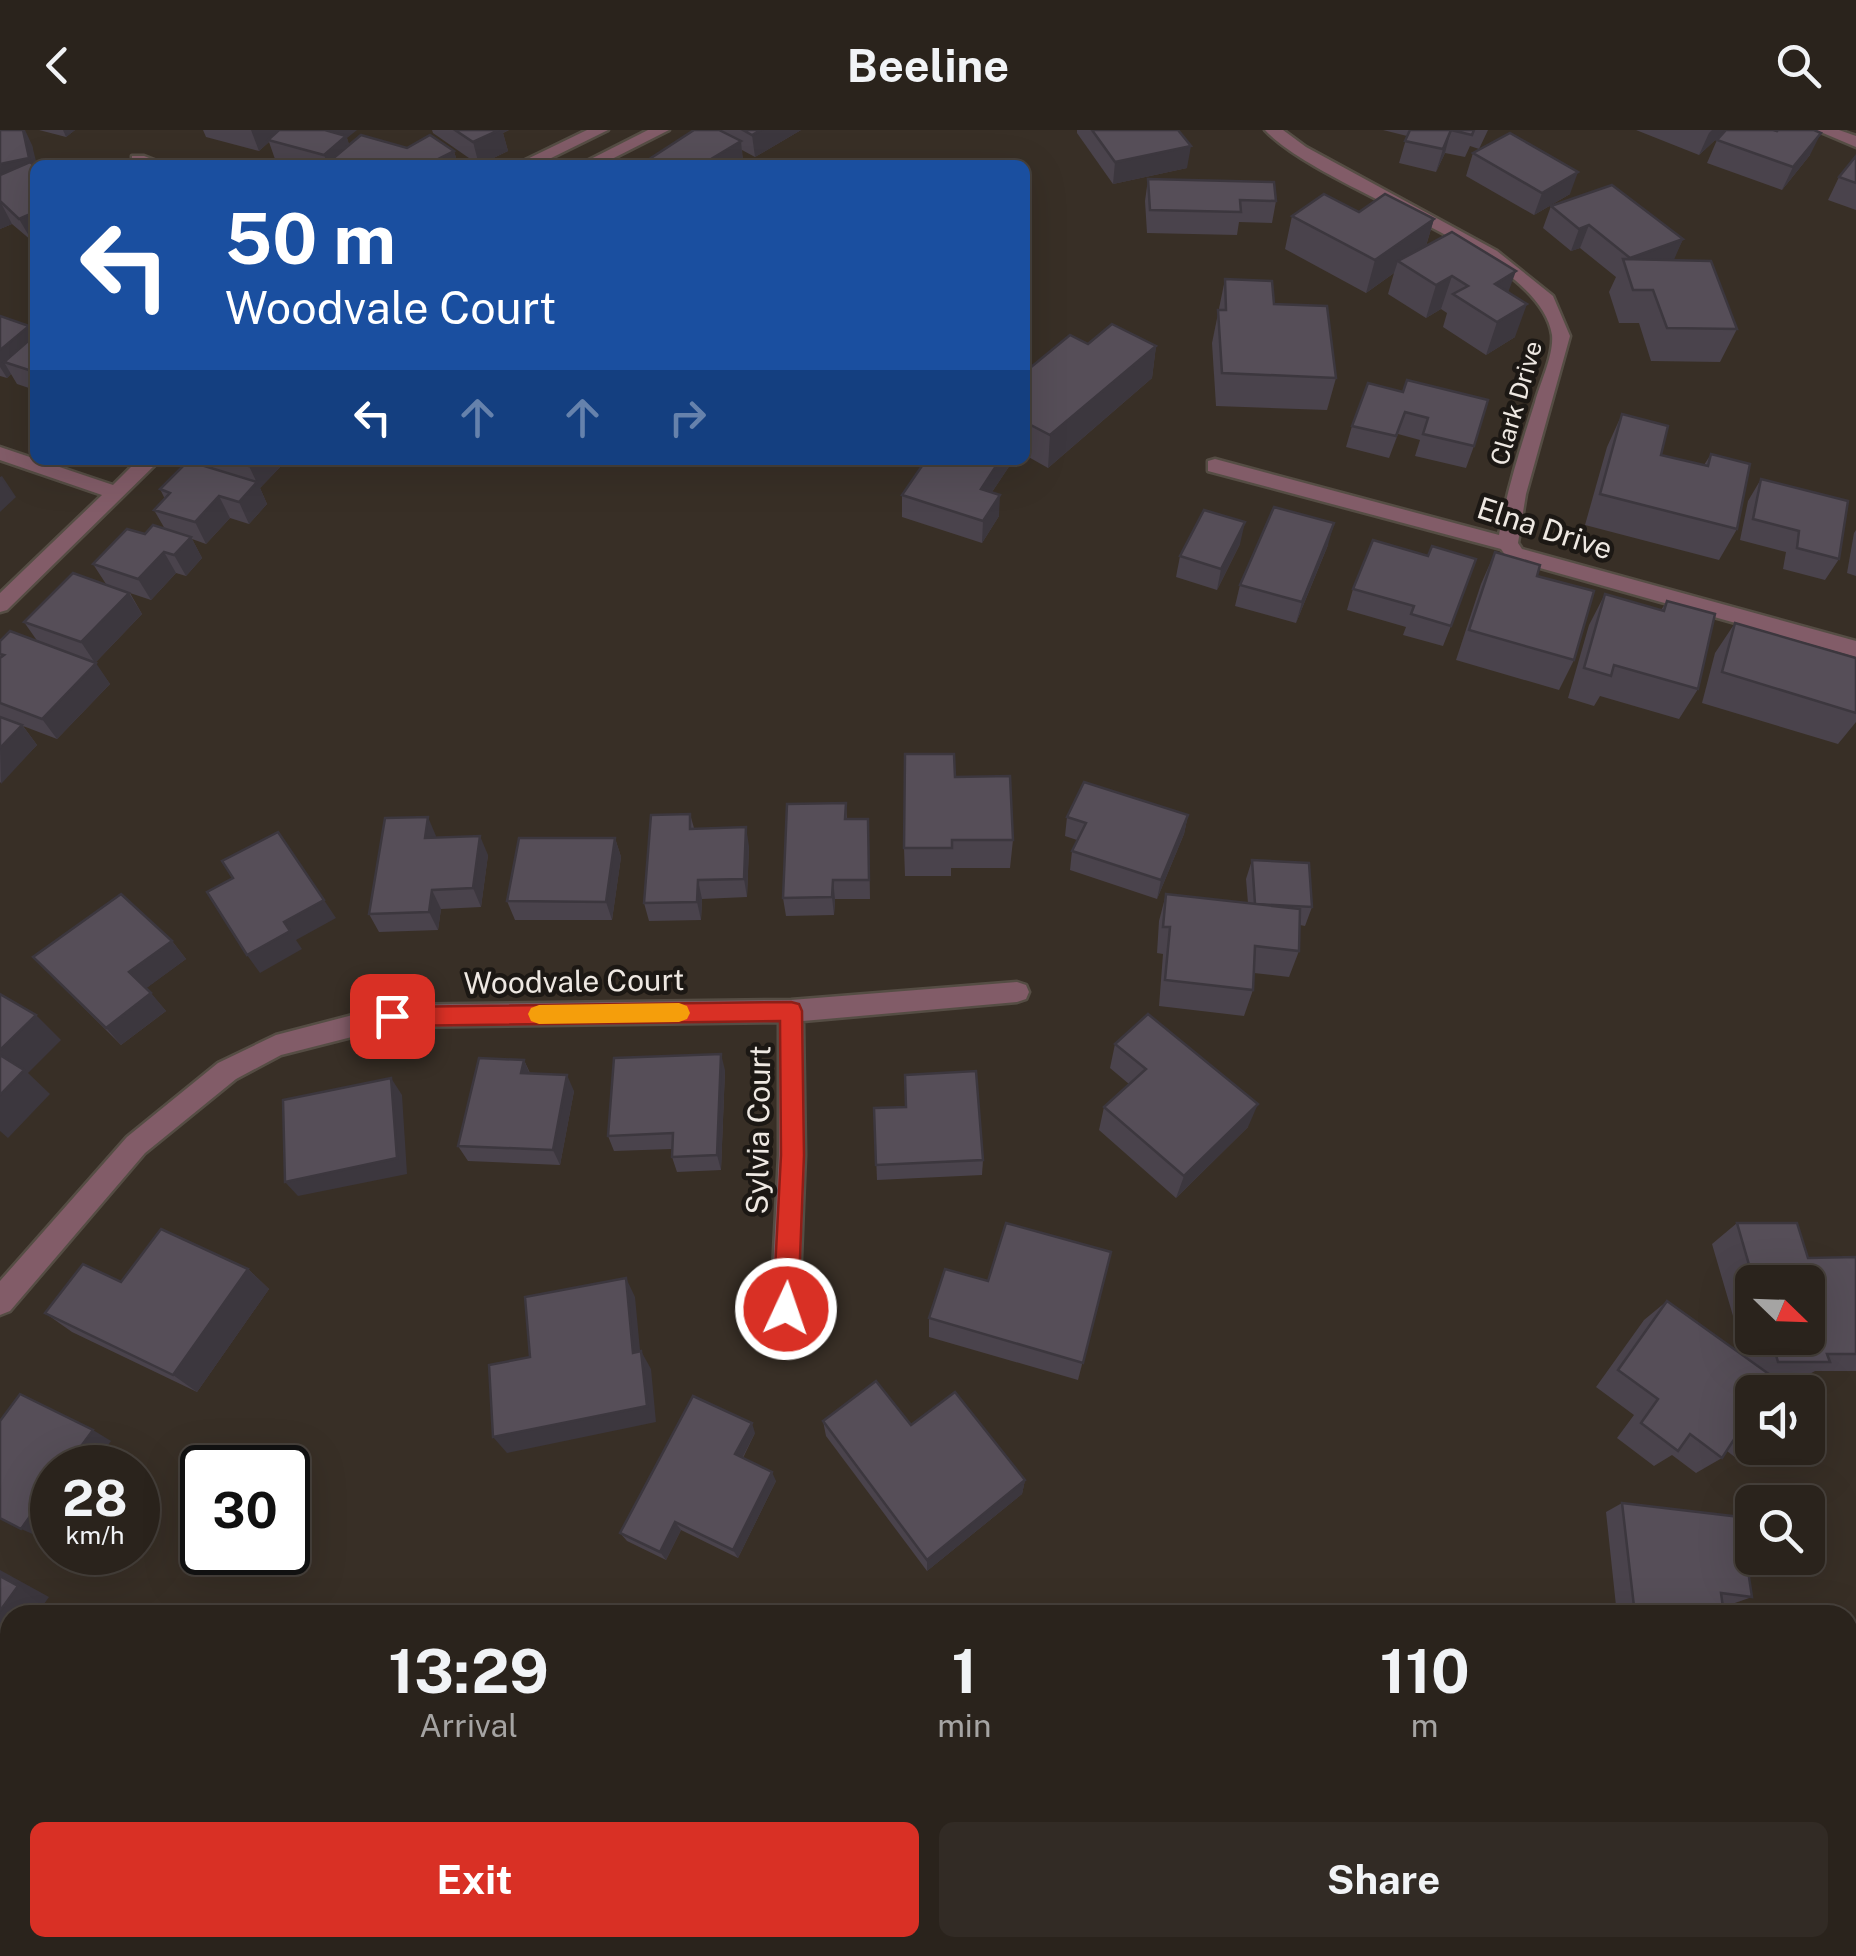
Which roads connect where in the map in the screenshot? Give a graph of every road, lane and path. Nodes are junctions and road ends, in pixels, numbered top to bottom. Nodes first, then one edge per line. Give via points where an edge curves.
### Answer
1 (600, 130) edge
2 (661, 130) edge
3 (1273, 130) edge
4 (1824, 130) edge
5 (1856, 142) edge
6 (138, 158) dead end
7 (144, 160) edge
8 (533, 160) edge
9 (598, 160) edge
10 (0, 452) edge
11 (30, 463) edge
12 (37, 465) edge
13 (145, 465) edge
14 (1215, 466) dead end
15 (116, 493) junction
16 (1508, 544) junction
17 (0, 605) edge
18 (1856, 649) edge
19 (1017, 992) dead end
20 (791, 1011) junction
21 (0, 1302) edge
22 (786, 1309) dead end

1 - 8 street
2 - 9 street
3 - 16 street, Clark Drive via 1490,255 1544,296 1560,336
4 - 5 street
6 - 7 street
10 - 11 street
12 - 15 street
13 - 15 street
14 - 16 street, Elna Drive
15 - 17 street
16 - 18 street, Elna Drive via 1515,554
19 - 20 street, Woodvale Court
20 - 21 street, Woodvale Court via 392,1016 276,1046 227,1071 136,1145
20 - 22 street, Sylvia Court

